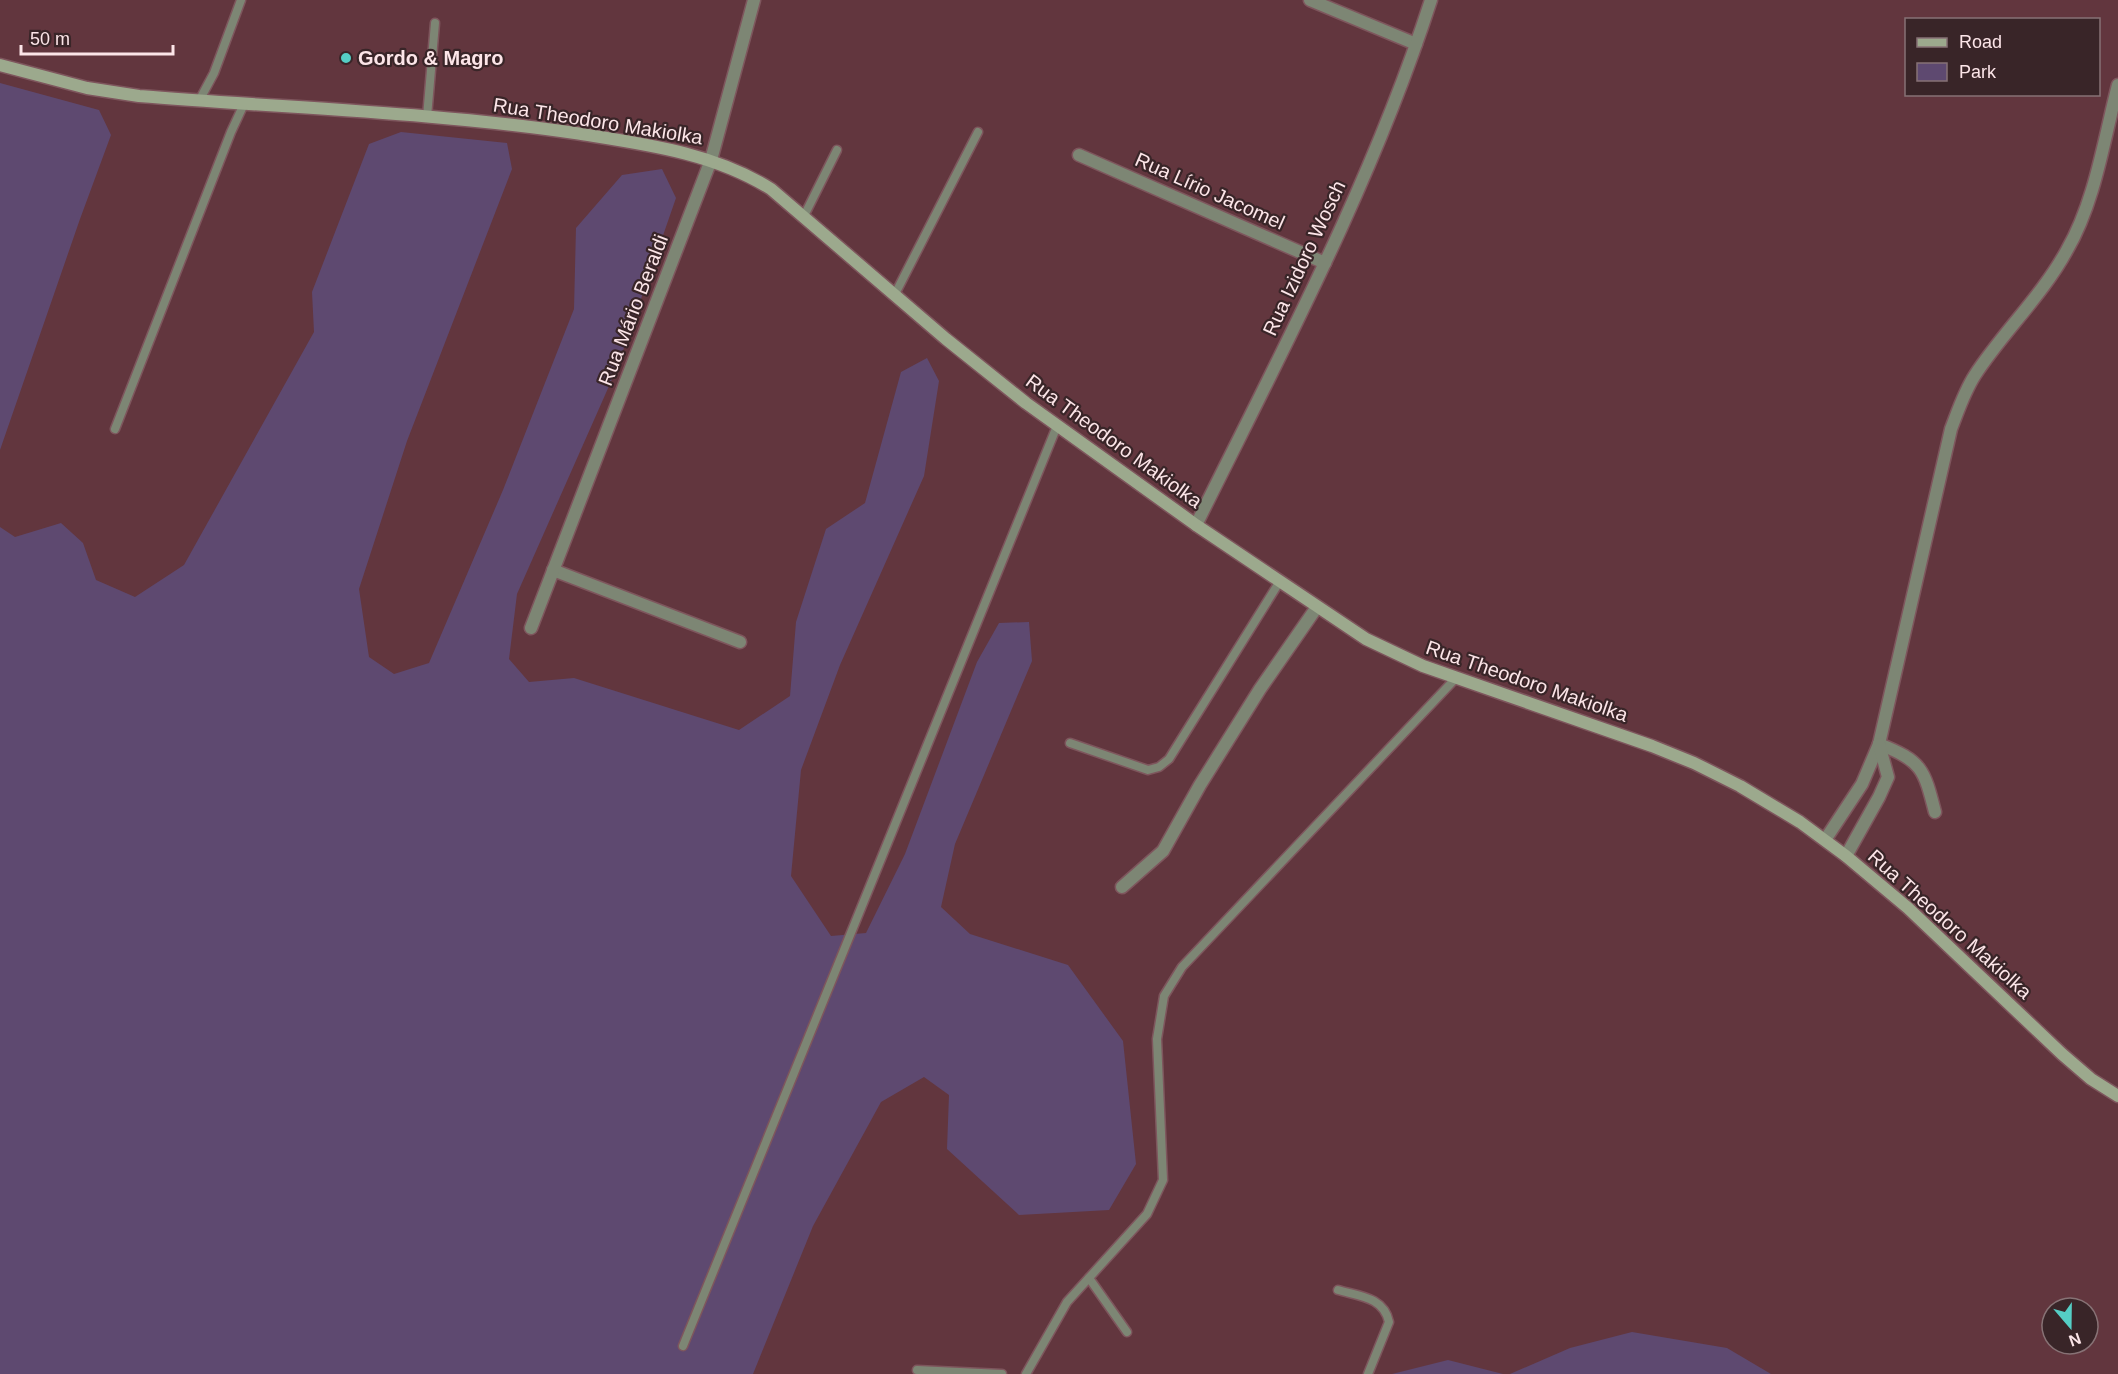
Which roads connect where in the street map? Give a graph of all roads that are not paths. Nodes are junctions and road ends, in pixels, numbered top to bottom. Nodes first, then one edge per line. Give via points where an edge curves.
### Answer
1 (241, 0) edge
2 (754, 0) edge
3 (1310, 0) edge
4 (1431, 0) edge
5 (435, 23) dead end
6 (1416, 44) junction
7 (0, 65) edge
8 (2118, 85) edge
9 (199, 101) junction
10 (244, 104) junction
11 (427, 117) junction
12 (978, 132) dead end
13 (837, 150) dead end
14 (1079, 155) dead end
15 (711, 160) junction
16 (804, 216) junction
17 (1325, 263) junction
18 (894, 296) junction
19 (1057, 426) junction
20 (115, 429) dead end
21 (1196, 525) junction
22 (553, 570) junction
23 (1280, 581) junction
24 (1317, 607) junction
25 (531, 628) dead end
26 (740, 642) dead end
27 (1456, 678) junction
28 (1070, 743) dead end
29 (1879, 744) junction
30 (1935, 812) dead end
31 (1825, 840) junction
32 (1846, 856) junction
33 (1122, 887) dead end
34 (2118, 1096) edge
35 (1089, 1278) junction
36 (1338, 1290) dead end
37 (1127, 1332) dead end
38 (683, 1346) dead end
39 (917, 1370) dead end
40 (1002, 1374) edge
41 (1026, 1374) edge
42 (1368, 1374) edge

1 - 9 lane via 214,73
2 - 15 street, Rua Mário Beraldi
3 - 6 street
4 - 6 street, Rua Izidoro Wosch
5 - 11 lane
6 - 17 street, Rua Izidoro Wosch
7 - 9 main road, Rua Theodoro Makiolka via 112,92
8 - 29 street via 2085,210 2068,249 2052,276 1974,376 1961,403
9 - 10 main road, Rua Theodoro Makiolka
10 - 11 main road, Rua Theodoro Makiolka
10 - 20 lane
11 - 15 main road, Rua Theodoro Makiolka via 533,127 648,145
12 - 18 lane
13 - 16 lane
14 - 17 street, Rua Lírio Jacomel
15 - 16 main road, Rua Theodoro Makiolka via 753,177
15 - 22 street, Rua Mário Beraldi
16 - 18 main road, Rua Theodoro Makiolka
17 - 21 street, Rua Izidoro Wosch
18 - 19 main road, Rua Theodoro Makiolka
19 - 21 main road, Rua Theodoro Makiolka
19 - 38 lane
21 - 23 main road, Rua Theodoro Makiolka
22 - 25 street, Rua Mário Beraldi
22 - 26 street
23 - 24 main road, Rua Theodoro Makiolka
23 - 28 lane via 1169,759 1159,767 1148,770
24 - 27 main road, Rua Theodoro Makiolka via 1392,653
24 - 33 street via 1206,775 1164,851
27 - 31 main road, Rua Theodoro Makiolka via 1694,763 1771,804
27 - 35 lane via 1182,967 1164,996 1157,1039 1163,1180 1147,1214
29 - 30 street via 1913,760 1922,772
29 - 31 street via 1862,784
29 - 32 street via 1888,777
31 - 32 main road, Rua Theodoro Makiolka
32 - 34 main road, Rua Theodoro Makiolka via 1908,908 2076,1066
35 - 37 lane
35 - 41 lane via 1067,1302
36 - 42 lane via 1376,1301 1388,1314 1389,1322
39 - 40 lane

